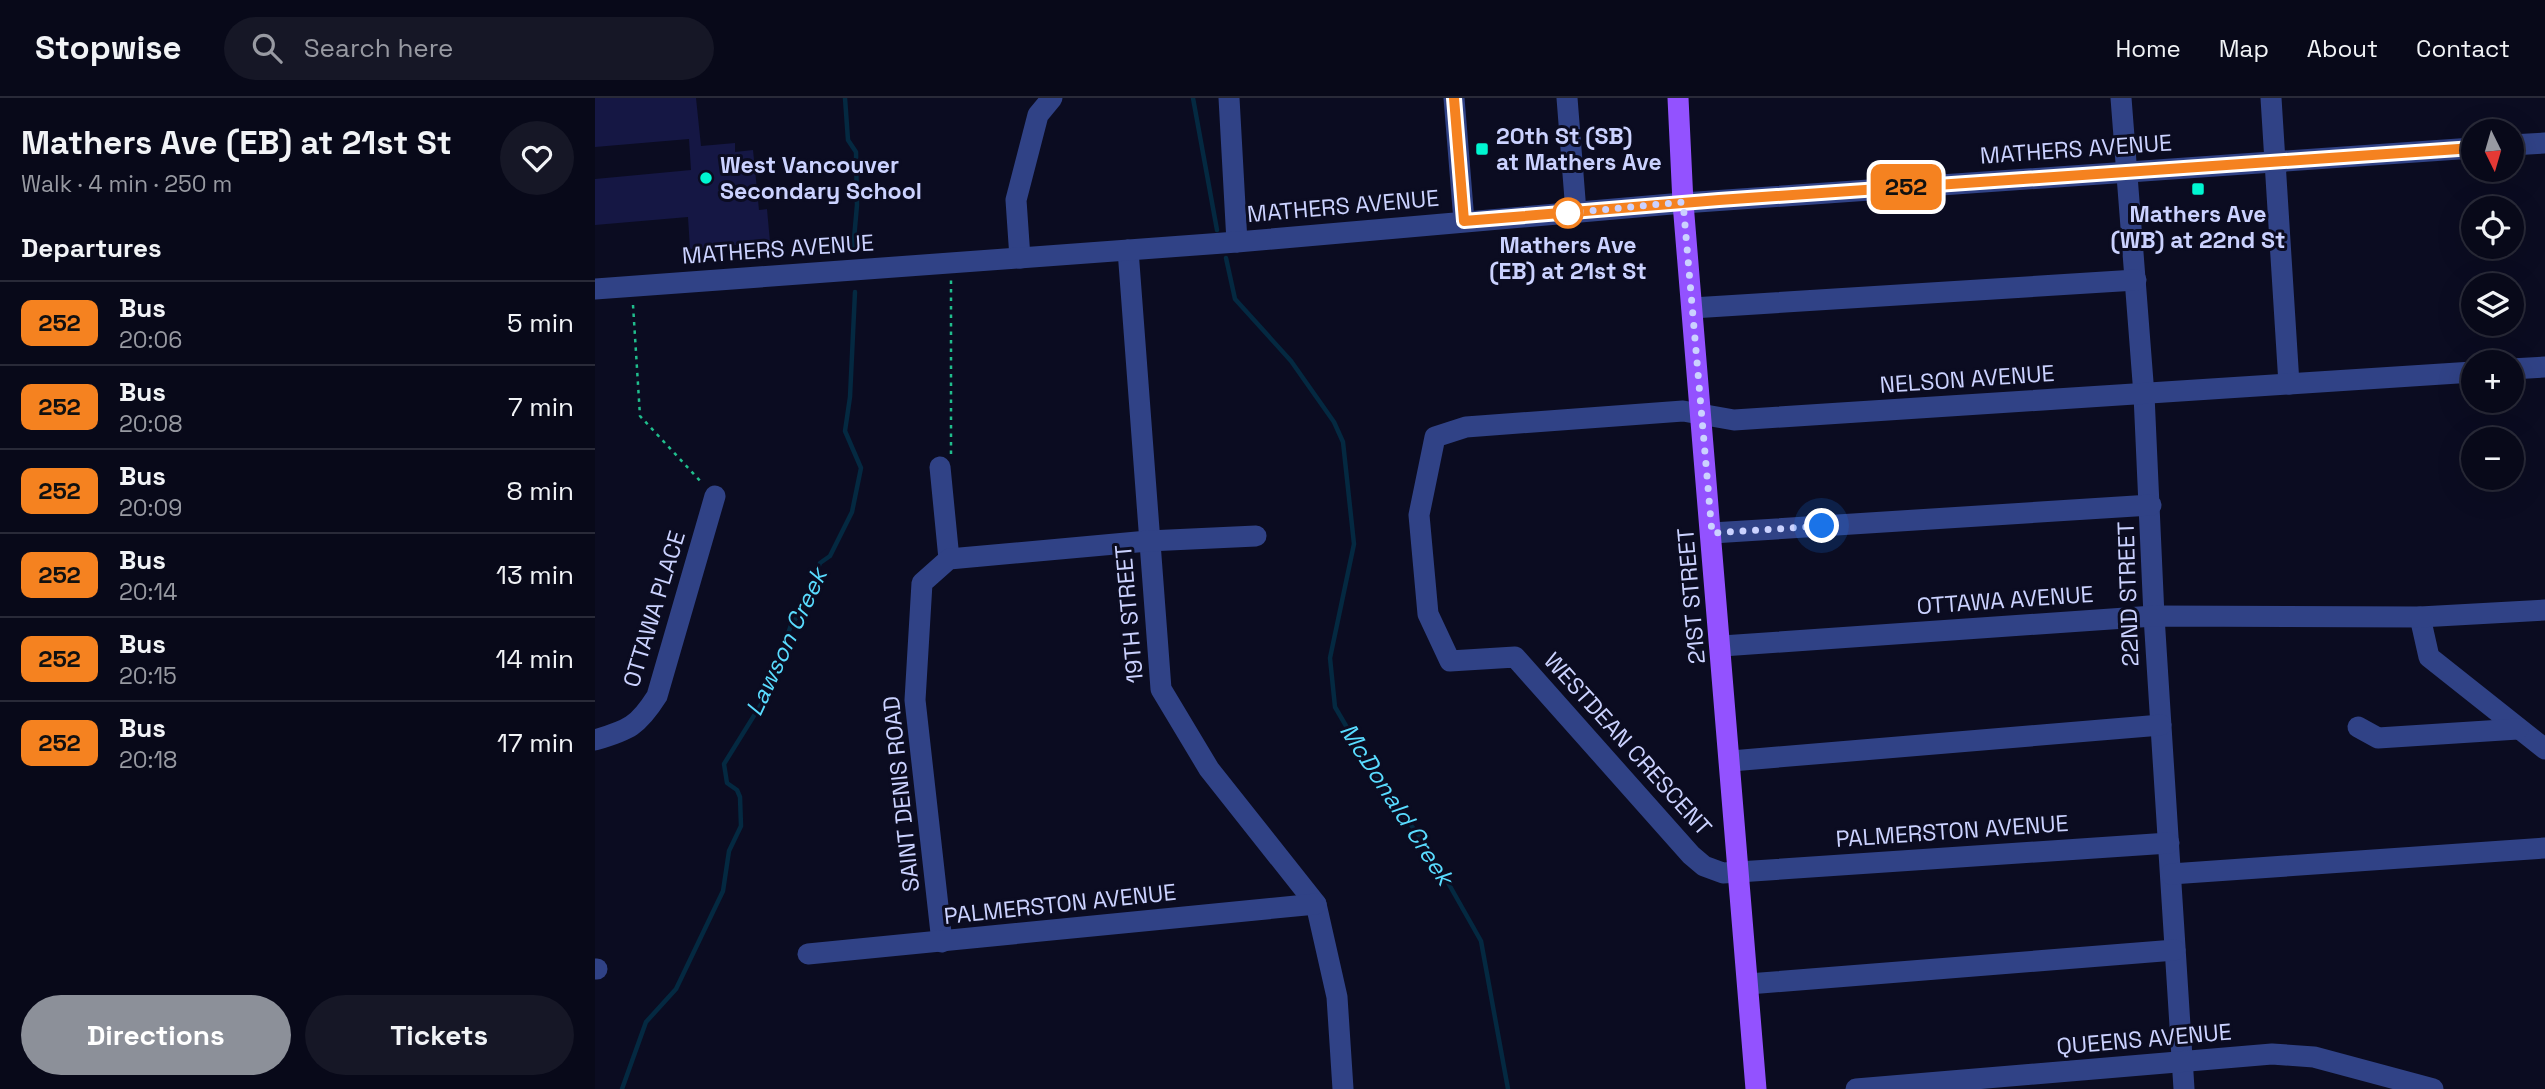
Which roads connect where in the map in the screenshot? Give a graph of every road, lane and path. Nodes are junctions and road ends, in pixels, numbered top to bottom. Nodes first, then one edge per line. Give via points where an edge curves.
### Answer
1 (1052, 98) edge
2 (1229, 98) edge
3 (1454, 98) edge
4 (1567, 98) edge
5 (1678, 98) edge
6 (2122, 98) edge
7 (2271, 98) edge
8 (2545, 143) edge
9 (2524, 144) edge
10 (2461, 149) edge
11 (2275, 163) junction
12 (2127, 171) junction
13 (1683, 202) junction
14 (1576, 212) junction
15 (1464, 221) junction
16 (1237, 242) junction
17 (1128, 250) junction
18 (1020, 258) junction
19 (951, 263) junction
20 (2136, 280) junction
21 (632, 286) junction
22 (595, 289) edge
23 (1692, 308) junction
24 (2545, 367) edge
25 (2524, 368) edge
26 (2461, 373) edge
27 (2289, 384) junction
28 (2144, 395) junction
29 (1700, 416) junction
30 (1466, 427) joint
31 (940, 467) joint
32 (715, 496) joint
33 (2151, 505) junction
34 (1712, 533) junction
35 (1256, 536) dead end
36 (1148, 541) junction
37 (949, 559) junction
38 (2545, 610) edge
39 (2154, 616) junction
40 (2420, 617) junction
41 (1722, 646) junction
42 (2161, 725) junction
43 (2358, 727) dead end
44 (2518, 729) junction
45 (595, 740) edge
46 (2543, 745) edge
47 (1731, 761) junction
48 (2169, 843) junction
49 (2545, 848) edge
50 (1738, 872) junction
51 (2171, 874) junction
52 (1316, 904) junction
53 (942, 942) junction
54 (2175, 950) junction
55 (808, 954) dead end
56 (1748, 984) junction
57 (2183, 1063) junction
58 (1343, 1089) edge
59 (1756, 1089) edge
60 (1856, 1089) edge
61 (2184, 1089) edge
62 (2433, 1089) edge

1 - 18 street via 1038,115 1016,200
2 - 16 street
3 - 15 street
4 - 14 street
5 - 13 main road, 21ST STREET
6 - 12 street, 22ND STREET
7 - 11 street
8 - 9 street
10 - 11 street, MATHERS AVENUE
11 - 12 street, MATHERS AVENUE
11 - 27 street
12 - 13 street, MATHERS AVENUE
12 - 20 street, 22ND STREET
13 - 14 street, MATHERS AVENUE
13 - 23 main road, 21ST STREET
14 - 15 street, MATHERS AVENUE
15 - 16 street, MATHERS AVENUE
16 - 17 street, MATHERS AVENUE
17 - 18 street, MATHERS AVENUE
17 - 36 street, 19TH STREET
18 - 19 street, MATHERS AVENUE
19 - 21 street, MATHERS AVENUE
19 - 31 path via 951,456
20 - 23 street
20 - 28 street, 22ND STREET
21 - 22 street, MATHERS AVENUE
21 - 32 path via 640,416
23 - 29 main road, 21ST STREET
24 - 25 street
26 - 27 street, NELSON AVENUE
27 - 28 street, NELSON AVENUE
28 - 29 street, NELSON AVENUE via 1734,420
28 - 33 street, 22ND STREET
29 - 30 street, NELSON AVENUE via 1683,411
29 - 34 main road, 21ST STREET
30 - 50 street, WESTDEAN CRESCENT via 1435,437 1419,515 1428,614 1450,661 1515,657 1691,855 1723,873
31 - 37 street
32 - 45 street, OTTAWA PLACE via 657,696 630,730
33 - 34 street
33 - 39 street, 22ND STREET
34 - 41 main road, 21ST STREET
35 - 36 street
36 - 37 street
36 - 52 street, 19TH STREET via 1161,689 1209,768
37 - 53 street, SAINT DENIS ROAD via 922,583 915,699
38 - 40 street, OTTAWA AVENUE
39 - 40 street, OTTAWA AVENUE
39 - 41 street, OTTAWA AVENUE
39 - 42 street, 22ND STREET
40 - 44 street via 2430,657
41 - 47 main road, 21ST STREET
42 - 47 street
42 - 48 street, 22ND STREET
43 - 44 street via 2378,738
44 - 46 street
47 - 50 main road, 21ST STREET
48 - 50 street, PALMERSTON AVENUE
48 - 51 street, 22ND STREET
49 - 51 street
50 - 56 main road, 21ST STREET
51 - 54 street, 22ND STREET
52 - 53 street, PALMERSTON AVENUE
52 - 58 street, 19TH STREET via 1337,997
53 - 55 street, PALMERSTON AVENUE
54 - 56 street
54 - 57 street, 22ND STREET
56 - 59 main road, 21ST STREET
57 - 60 street, QUEENS AVENUE
57 - 61 street, 22ND STREET
57 - 62 street, QUEENS AVENUE via 2271,1054 2315,1057

